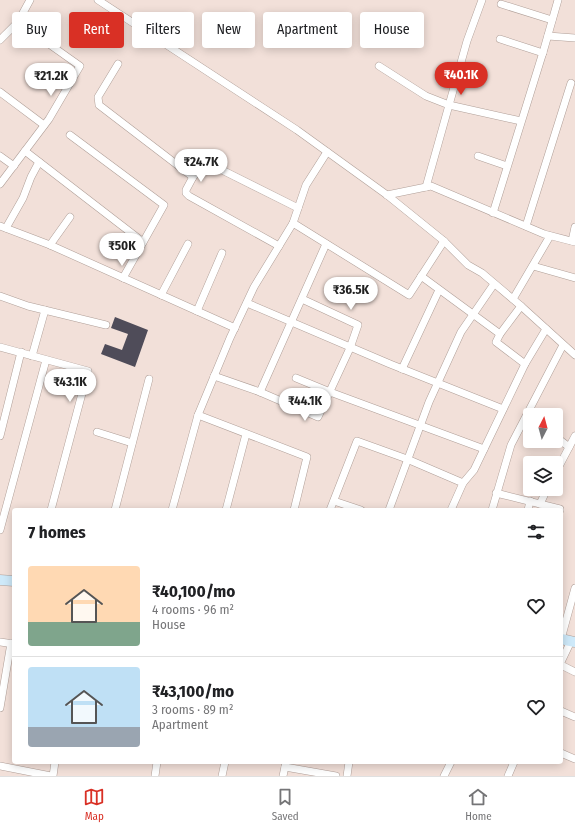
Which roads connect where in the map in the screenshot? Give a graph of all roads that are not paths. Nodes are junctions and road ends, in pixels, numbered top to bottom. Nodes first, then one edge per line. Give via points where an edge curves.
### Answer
1 (30, 0) edge
2 (98, 0) edge
3 (482, 0) edge
4 (558, 0) edge
5 (501, 4) dead end
6 (23, 12) edge
7 (552, 20) junction
8 (12, 27) edge
9 (548, 36) junction
10 (1, 37) edge
11 (575, 38) edge
12 (500, 39) dead end
13 (55, 48) edge
14 (543, 53) junction
15 (118, 64) dead end
16 (379, 66) dead end
17 (571, 83) dead end
18 (0, 92) edge
19 (449, 105) junction
20 (521, 121) junction
21 (44, 125) junction
22 (70, 135) dead end
23 (25, 151) junction
24 (327, 152) junction
25 (0, 156) edge
26 (478, 156) dead end
27 (39, 162) junction
28 (14, 166) junction
29 (508, 166) junction
30 (193, 177) junction
31 (0, 184) edge
32 (426, 187) junction
33 (387, 195) junction
34 (298, 208) junction
35 (493, 213) junction
36 (70, 218) dead end
37 (293, 223) junction
38 (526, 226) junction
39 (3, 227) edge
40 (575, 227) edge
41 (550, 236) junction
42 (444, 241) junction
43 (573, 241) edge
44 (143, 242) junction
45 (188, 244) dead end
46 (326, 244) junction
47 (50, 245) junction
48 (279, 246) junction
49 (222, 253) dead end
50 (533, 266) junction
51 (421, 276) junction
52 (123, 278) junction
53 (575, 278) edge
54 (494, 284) junction
55 (439, 290) junction
56 (161, 295) junction
57 (0, 296) edge
58 (302, 299) junction
59 (513, 299) junction
60 (247, 303) junction
61 (521, 306) junction
62 (45, 310) junction
63 (197, 311) junction
64 (474, 314) junction
65 (291, 322) junction
66 (106, 325) dead end
67 (235, 328) junction
68 (546, 329) junction
69 (500, 334) junction
70 (563, 345) junction
71 (0, 346) edge
72 (350, 348) junction
73 (21, 352) junction
74 (575, 355) edge
75 (32, 356) junction
76 (46, 360) junction
77 (525, 364) junction
78 (402, 369) junction
79 (214, 376) junction
80 (296, 378) dead end
81 (149, 379) dead end
82 (438, 382) junction
83 (260, 392) junction
84 (330, 392) junction
85 (532, 408) edge
86 (503, 409) junction
87 (198, 415) junction
88 (420, 425) junction
89 (523, 425) edge
90 (97, 432) dead end
91 (246, 434) junction
92 (0, 436) edge
93 (575, 436) edge
94 (563, 442) edge
95 (132, 443) junction
96 (569, 447) junction
97 (484, 449) junction
98 (407, 459) junction
99 (563, 459) edge
100 (463, 483) junction
101 (496, 493) junction
102 (544, 496) edge
103 (334, 501) junction
104 (530, 501) junction
105 (540, 504) junction
106 (52, 508) edge
107 (116, 508) edge
108 (173, 508) edge
109 (227, 508) edge
110 (294, 508) edge
111 (331, 508) edge
112 (355, 508) edge
113 (390, 508) edge
114 (453, 508) edge
115 (492, 508) edge
116 (528, 508) edge
117 (556, 508) edge
118 (0, 530) edge
119 (0, 580) edge
120 (12, 581) edge
121 (575, 588) edge
122 (567, 640) edge
123 (0, 642) edge
124 (12, 644) edge
125 (12, 649) edge
126 (563, 655) edge
127 (563, 667) edge
128 (575, 672) edge
129 (0, 708) edge
130 (563, 712) edge
131 (575, 717) edge
132 (563, 754) edge
133 (575, 759) edge
134 (55, 764) edge
135 (157, 764) edge
136 (225, 764) edge
137 (285, 764) edge
138 (349, 764) edge
139 (450, 764) edge
140 (513, 764) edge
141 (0, 766) edge
142 (52, 776) edge
143 (155, 776) edge
144 (222, 776) edge
145 (283, 776) edge
146 (336, 776) edge
147 (347, 776) edge
148 (444, 776) edge
149 (508, 776) edge

1 - 6 street
2 - 24 street
3 - 19 street via 467,41
4 - 7 street
5 - 7 street
7 - 9 street
8 - 10 street
9 - 11 street
9 - 14 street
12 - 14 street
13 - 21 street via 80,66
14 - 20 street
15 - 30 street via 98,97 99,105
16 - 19 street via 426,96
17 - 38 street
18 - 21 street
19 - 20 street
19 - 32 street
20 - 29 street
21 - 23 street
22 - 44 street via 164,205
23 - 27 street
23 - 28 street
24 - 33 street
24 - 34 street via 306,186
25 - 28 street
26 - 29 street
27 - 39 street via 23,198
27 - 44 street
28 - 31 street
29 - 35 street
30 - 34 street via 204,165 210,164
30 - 48 street via 186,190 188,196
32 - 33 street
32 - 35 street via 431,186
33 - 42 street
34 - 37 street
35 - 38 street
36 - 47 street
37 - 46 street
37 - 48 street
38 - 41 street
39 - 47 street
40 - 43 street
41 - 43 street
41 - 50 street
42 - 51 street
42 - 54 street via 468,265
44 - 52 street
45 - 56 street
46 - 51 street via 409,295
46 - 58 street
47 - 52 street
48 - 60 street
49 - 63 street
50 - 53 street
50 - 59 street
51 - 55 street
52 - 56 street
54 - 59 street
54 - 64 street
55 - 64 street
55 - 78 street
56 - 63 street
57 - 62 street
58 - 65 street
58 - 72 street via 358,325
59 - 61 street
60 - 65 street
60 - 67 street
61 - 68 street
61 - 69 street
62 - 66 street
62 - 75 street
63 - 67 street
64 - 69 street
64 - 82 street via 461,332
65 - 72 street
65 - 83 street
67 - 79 street
68 - 70 street
68 - 77 street
69 - 77 street via 496,342
70 - 74 street
70 - 85 street
71 - 73 street
72 - 78 street
72 - 84 street
73 - 75 street
73 - 92 street
75 - 76 street
76 - 106 street via 88,371
76 - 118 street
77 - 86 street
78 - 82 street
79 - 83 street
79 - 87 street
80 - 84 street
81 - 95 street
82 - 86 street
82 - 88 street
83 - 84 street via 318,417
84 - 88 street
86 - 97 street
87 - 91 street
87 - 108 street
88 - 97 street
88 - 98 street
89 - 101 street via 511,445
90 - 95 street
91 - 109 street
91 - 110 street via 307,457
93 - 96 street
94 - 96 street
95 - 107 street
96 - 99 street
97 - 100 street via 474,470
98 - 100 street
98 - 103 street via 357,441
98 - 113 street
100 - 114 street
101 - 104 street
101 - 115 street
102 - 105 street
103 - 111 street
103 - 112 street
104 - 105 street
104 - 116 street
105 - 117 street
119 - 120 street
121 - 122 street
122 - 126 street
123 - 124 street
125 - 129 street
127 - 128 street
130 - 131 street
132 - 133 street
134 - 142 street
135 - 143 street
136 - 144 street
137 - 145 street
137 - 146 street
138 - 147 street
139 - 148 street
140 - 149 street
141 - 142 street

